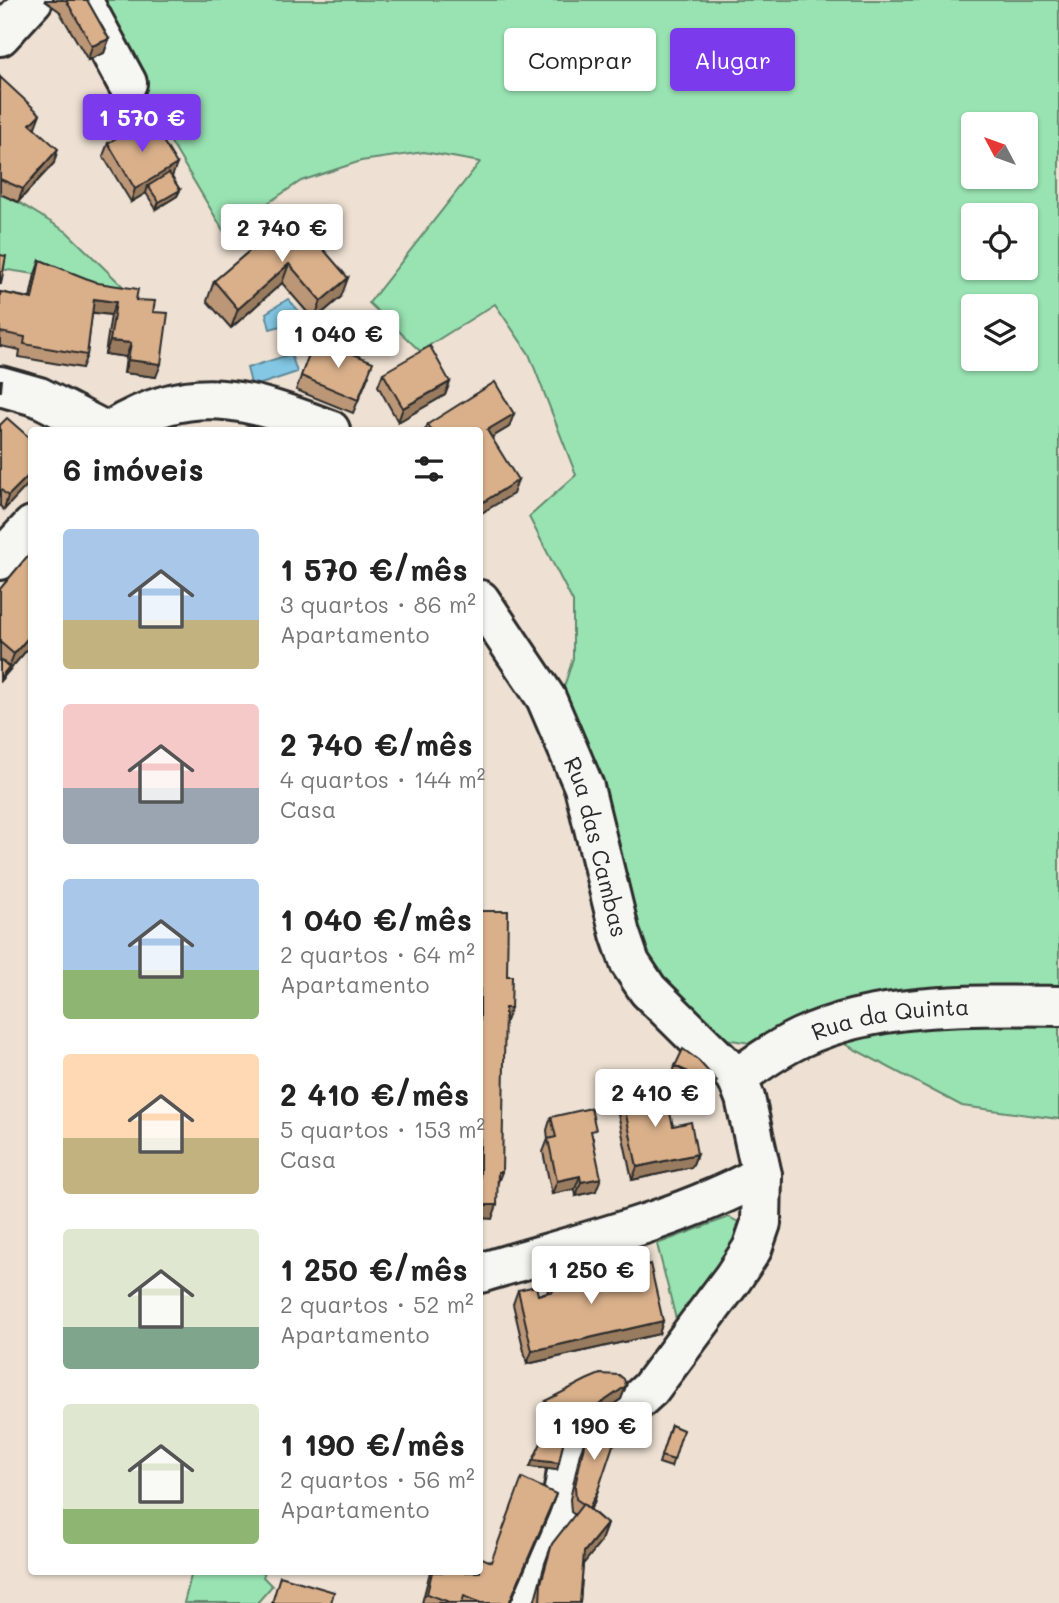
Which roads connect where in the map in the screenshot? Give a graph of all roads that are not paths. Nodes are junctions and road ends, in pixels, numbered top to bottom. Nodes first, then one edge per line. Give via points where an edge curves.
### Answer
1 (33, 0) edge
2 (82, 0) edge
3 (0, 36) edge
4 (127, 83) dead end
5 (0, 386) edge
6 (97, 427) edge
7 (117, 427) edge
8 (322, 427) edge
9 (28, 530) edge
10 (0, 560) edge
11 (483, 604) edge
12 (1059, 1006) edge
13 (737, 1078) junction
14 (762, 1175) junction
15 (483, 1272) edge
16 (525, 1603) edge

1 - 3 street
2 - 4 street
5 - 6 street via 39,397
7 - 8 street via 155,408 184,400 214,399 251,404
9 - 10 street
11 - 13 street, Rua das Cambas via 546,698 584,787 630,963 648,990
12 - 13 street, Rua da Quinta via 942,1007 844,1022 767,1056
13 - 14 street
14 - 15 street via 690,1209
14 - 16 street via 761,1223 752,1249 733,1278 650,1389 617,1419 577,1444 568,1466 557,1530

